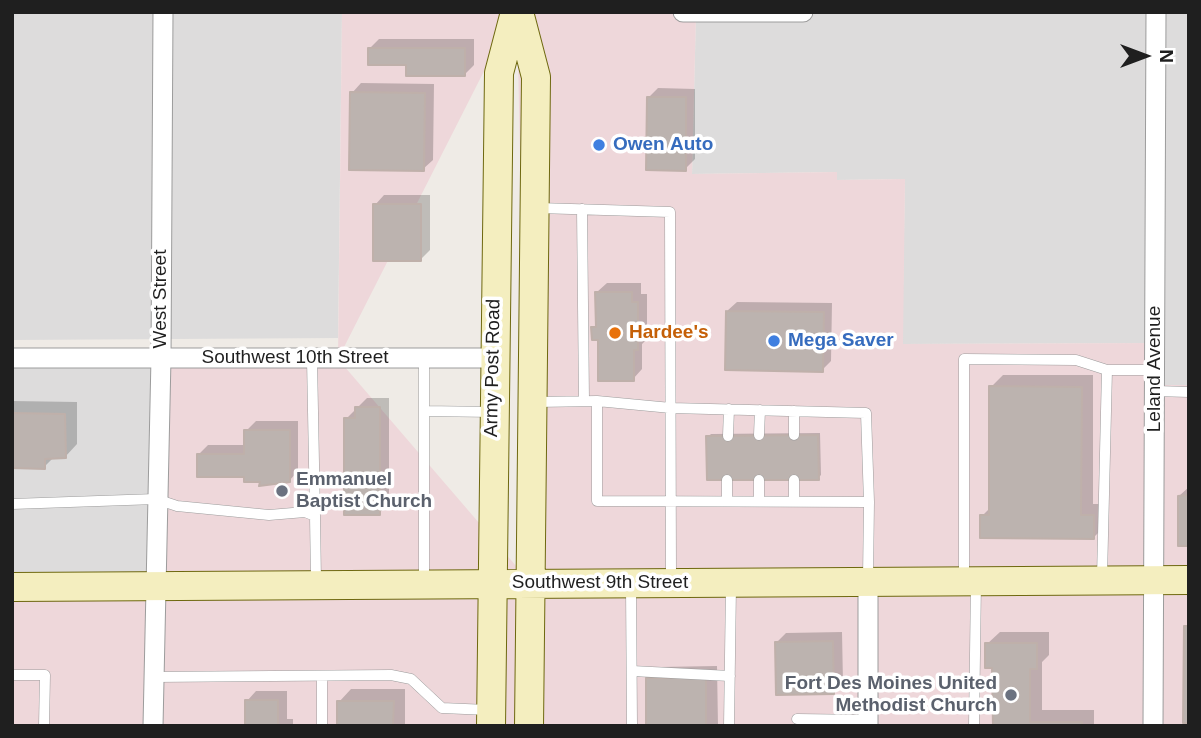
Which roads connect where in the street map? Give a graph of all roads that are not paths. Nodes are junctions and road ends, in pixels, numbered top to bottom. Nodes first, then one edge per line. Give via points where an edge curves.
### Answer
1 (163, 12) edge
2 (517, 12) edge
3 (683, 12) edge
4 (803, 12) edge
5 (1156, 12) edge
6 (534, 208) junction
7 (582, 209) junction
8 (12, 358) edge
9 (161, 358) junction
10 (424, 358) junction
11 (493, 358) junction
12 (312, 359) junction
13 (1107, 370) junction
14 (1155, 370) junction
15 (1155, 391) junction
16 (1189, 392) edge
17 (584, 401) junction
18 (597, 401) junction
19 (532, 402) junction
20 (671, 408) junction
21 (729, 409) junction
22 (760, 410) junction
23 (424, 411) junction
24 (794, 411) junction
25 (493, 412) junction
26 (759, 435) dead end
27 (794, 435) dead end
28 (728, 436) dead end
29 (727, 480) dead end
30 (759, 480) dead end
31 (794, 480) dead end
32 (156, 499) junction
33 (671, 501) junction
34 (727, 501) junction
35 (759, 501) junction
36 (794, 501) junction
37 (869, 502) junction
38 (12, 503) edge
39 (315, 516) junction
40 (1154, 580) junction
41 (1189, 580) edge
42 (1102, 581) junction
43 (530, 582) junction
44 (631, 582) junction
45 (671, 582) junction
46 (731, 582) junction
47 (868, 582) junction
48 (970, 582) junction
49 (492, 583) junction
50 (424, 584) junction
51 (316, 585) junction
52 (155, 586) junction
53 (12, 587) edge
54 (632, 671) junction
55 (12, 675) edge
56 (322, 676) junction
57 (730, 676) junction
58 (154, 677) junction
59 (491, 718) edge
60 (797, 719) dead end
61 (868, 723) edge
62 (1153, 725) edge
63 (44, 726) edge
64 (153, 726) edge
65 (321, 726) edge
66 (529, 726) edge
67 (632, 726) edge
68 (729, 726) edge
69 (974, 726) edge
70 (1148, 726) edge

1 - 9 street, West Street
2 - 6 main road, Army Post Road via 536,77
2 - 11 main road, Army Post Road via 499,73
3 - 4 street
5 - 14 street, Leland Avenue
6 - 7 lane
6 - 19 main road, Army Post Road
7 - 17 lane
7 - 20 lane via 670,212
8 - 9 street, Southwest 10th Street
9 - 12 street, Southwest 10th Street
9 - 32 street, West Street
10 - 11 street, Southwest 10th Street
10 - 12 street, Southwest 10th Street
10 - 23 lane
11 - 25 main road, Army Post Road
12 - 39 lane
13 - 14 lane
13 - 42 lane
13 - 48 lane via 1076,360 964,359
14 - 15 street, Leland Avenue
15 - 16 lane
15 - 40 street, Leland Avenue
17 - 18 lane
17 - 19 lane
18 - 20 lane
18 - 33 lane via 597,501
19 - 43 main road, Army Post Road
20 - 21 lane
20 - 33 lane
21 - 22 lane
21 - 28 lane
22 - 24 lane
22 - 26 lane
23 - 25 lane
23 - 50 lane
24 - 27 lane
24 - 37 lane via 866,412
25 - 49 main road, Army Post Road
29 - 34 lane
30 - 35 lane
31 - 36 lane
32 - 38 lane
32 - 39 lane via 177,506
32 - 52 street, West Street
33 - 34 lane
33 - 45 lane
34 - 35 lane
35 - 36 lane
36 - 37 lane
37 - 47 lane
39 - 51 lane
40 - 41 main road, Southwest 9th Street
40 - 42 main road, Southwest 9th Street
40 - 62 street, Leland Avenue
42 - 48 main road, Southwest 9th Street
43 - 44 main road, Southwest 9th Street
43 - 49 main road, Southwest 9th Street
43 - 66 main road, Army Post Road
44 - 45 main road, Southwest 9th Street
44 - 54 lane
45 - 46 main road, Southwest 9th Street
46 - 47 main road, Southwest 9th Street
46 - 57 lane
47 - 48 main road, Southwest 9th Street
47 - 61 street
48 - 69 lane
49 - 50 main road, Southwest 9th Street
49 - 59 main road, Army Post Road
50 - 51 main road, Southwest 9th Street
51 - 52 main road, Southwest 9th Street
52 - 53 main road, Southwest 9th Street
52 - 58 street, West Street
54 - 57 lane
54 - 67 lane
55 - 63 lane via 45,675
56 - 58 lane
56 - 59 lane via 391,675 411,680 442,708
56 - 65 lane
57 - 68 lane
58 - 64 street, West Street
60 - 61 lane
62 - 70 lane

